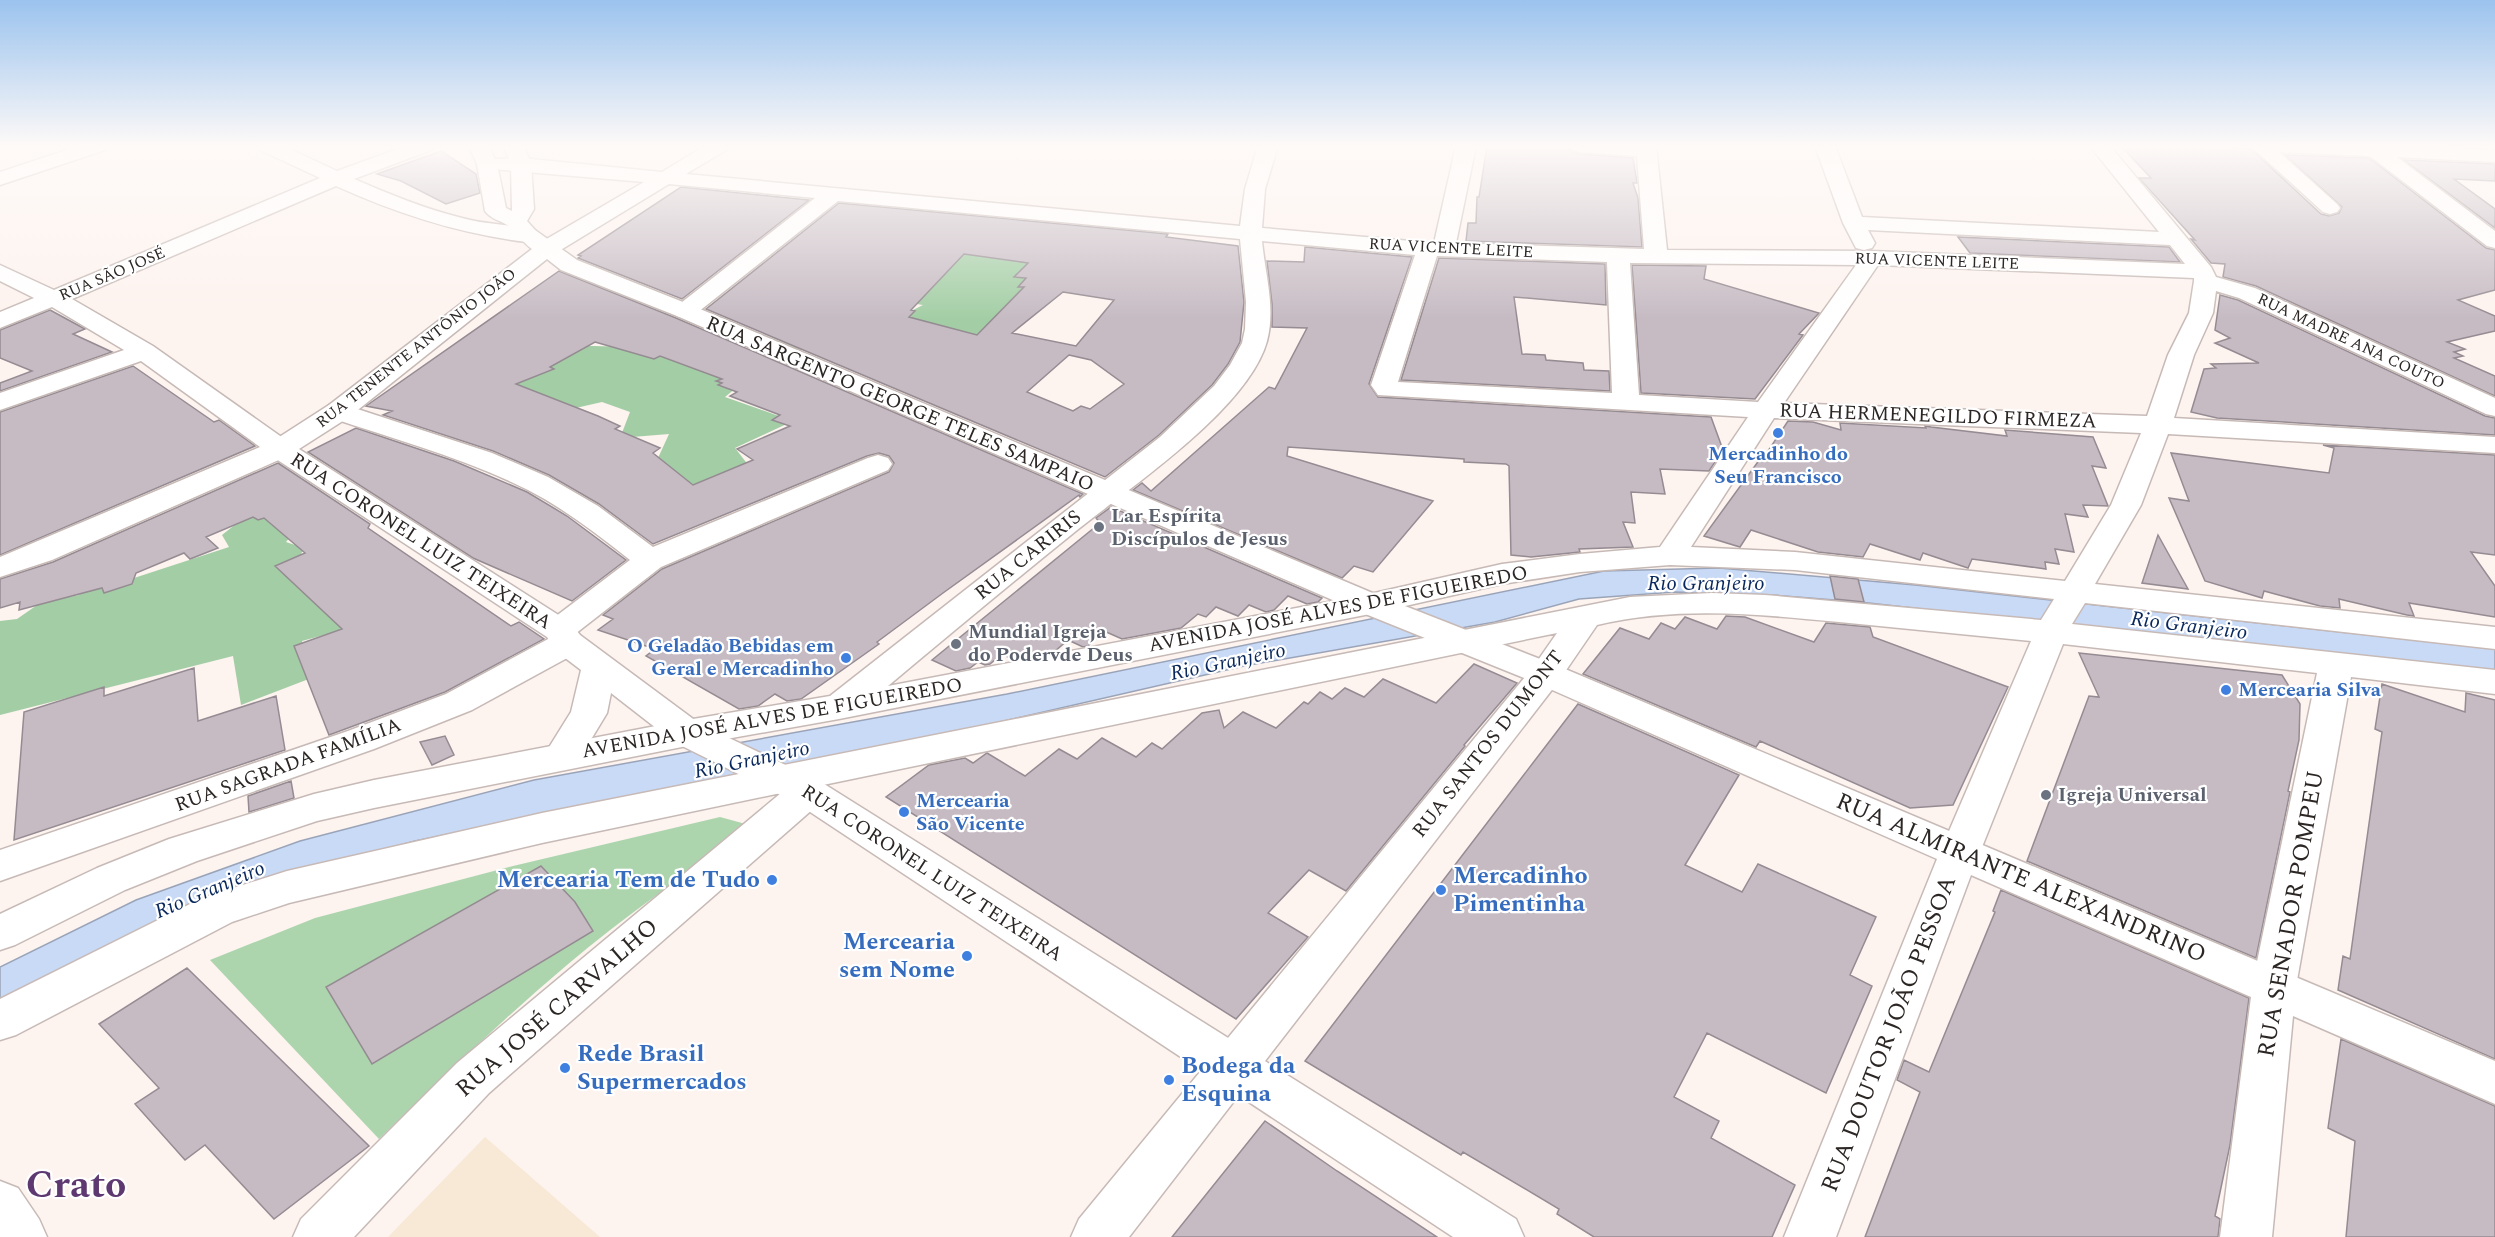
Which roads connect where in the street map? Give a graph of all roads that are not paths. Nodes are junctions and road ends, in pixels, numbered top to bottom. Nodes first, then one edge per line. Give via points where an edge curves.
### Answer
1 (277, 204) edge
2 (404, 204) edge
3 (494, 204) edge
4 (523, 204) edge
5 (615, 204) edge
6 (821, 204) edge
7 (935, 204) edge
8 (1254, 204) edge
9 (1449, 204) edge
10 (1651, 204) edge
11 (1847, 204) edge
12 (2147, 204) edge
13 (2325, 204) edge
14 (2446, 204) edge
15 (2330, 208) dead end
16 (1854, 223) junction
17 (1251, 234) junction
18 (2176, 239) junction
19 (2495, 241) edge
20 (538, 242) junction
21 (1436, 248) junction
22 (1618, 256) junction
23 (1656, 256) junction
24 (1872, 258) junction
25 (0, 272) edge
26 (2204, 277) junction
27 (55, 299) junction
28 (685, 311) junction
29 (0, 321) edge
30 (144, 351) junction
31 (1626, 401) junction
32 (0, 402) edge
33 (2495, 408) edge
34 (1766, 410) junction
35 (339, 411) junction
36 (2158, 425) junction
37 (2495, 445) edge
38 (280, 449) junction
39 (878, 464) dead end
40 (1106, 492) junction
41 (1670, 556) junction
42 (650, 560) junction
43 (0, 568) edge
44 (1831, 569) junction
45 (2072, 595) junction
46 (1370, 604) junction
47 (1838, 608) junction
48 (1586, 617) junction
49 (2053, 630) junction
50 (563, 637) junction
51 (2495, 638) edge
52 (1459, 641) junction
53 (2337, 663) junction
54 (599, 665) junction
55 (1546, 674) junction
56 (2495, 682) edge
57 (839, 707) junction
58 (687, 733) junction
59 (562, 757) junction
60 (797, 786) junction
61 (1960, 852) junction
62 (0, 866) edge
63 (0, 933) edge
64 (2274, 986) junction
65 (0, 1021) edge
66 (1232, 1066) junction
67 (2495, 1083) edge
68 (319, 1237) edge
69 (1097, 1237) edge
70 (1498, 1237) edge
71 (1810, 1237) edge
72 (2246, 1237) edge

1 - 27 street, RUA SÃO JOSÉ
2 - 20 street, RUA SARGENTO GEORGE TELES SAMPAIO via 459,225
3 - 20 street via 496,211
4 - 20 street
5 - 20 street, RUA TENENTE ANTÔNIO JOÃO
6 - 28 street
7 - 17 street, RUA VICENTE LEITE
8 - 17 street, RUA CARIRIS
9 - 21 street
10 - 23 street
11 - 16 street
12 - 18 street
13 - 15 street
14 - 19 street
16 - 18 street
16 - 24 street
17 - 21 street, RUA VICENTE LEITE
17 - 40 street, RUA CARIRIS via 1258,316 1254,342 1242,371 1177,436
18 - 26 street
20 - 28 street, RUA SARGENTO GEORGE TELES SAMPAIO
20 - 35 street, RUA TENENTE ANTÔNIO JOÃO
21 - 22 street, RUA VICENTE LEITE
21 - 31 street, RUA HERMENEGILDO FIRMEZA via 1383,388
22 - 23 street, RUA VICENTE LEITE
22 - 31 street
23 - 24 street, RUA VICENTE LEITE
24 - 26 street, RUA VICENTE LEITE
24 - 34 street
25 - 27 street, RUA CORONEL LUIZ TEIXEIRA
26 - 33 street, RUA MADRE ANA COUTO via 2258,298
26 - 36 street, RUA DOUTOR JOÃO PESSOA via 2201,313 2181,355
27 - 29 street, RUA SÃO JOSÉ
27 - 30 street, RUA CORONEL LUIZ TEIXEIRA
28 - 40 street, RUA SARGENTO GEORGE TELES SAMPAIO
30 - 32 street
30 - 38 street, RUA CORONEL LUIZ TEIXEIRA
31 - 34 street, RUA HERMENEGILDO FIRMEZA
34 - 36 street, RUA HERMENEGILDO FIRMEZA
34 - 41 street
35 - 38 street, RUA TENENTE ANTÔNIO JOÃO
35 - 42 street via 507,469 566,498
36 - 37 street, RUA HERMENEGILDO FIRMEZA
36 - 45 street, RUA DOUTOR JOÃO PESSOA via 2126,505
38 - 43 street, RUA TENENTE ANTÔNIO JOÃO
38 - 50 street, RUA CORONEL LUIZ TEIXEIRA
39 - 42 street, RUA SAGRADA FAMÍLIA
40 - 46 street, RUA SARGENTO GEORGE TELES SAMPAIO
40 - 57 street, RUA CARIRIS
41 - 44 street, AVENIDA JOSÉ ALVES DE FIGUEIREDO
41 - 46 street, AVENIDA JOSÉ ALVES DE FIGUEIREDO via 1502,574
42 - 50 street, RUA SAGRADA FAMÍLIA
44 - 45 street, AVENIDA JOSÉ ALVES DE FIGUEIREDO
44 - 47 street
45 - 49 street, RUA DOUTOR JOÃO PESSOA
45 - 51 street, AVENIDA JOSÉ ALVES DE FIGUEIREDO
46 - 52 street, RUA SARGENTO GEORGE TELES SAMPAIO
46 - 57 street, AVENIDA JOSÉ ALVES DE FIGUEIREDO
47 - 48 street via 1712,603 1640,606
47 - 49 street
48 - 52 street
48 - 55 street, RUA SANTOS DUMONT
49 - 53 street
49 - 61 street, RUA DOUTOR JOÃO PESSOA
50 - 54 street, RUA CORONEL LUIZ TEIXEIRA
50 - 62 street, RUA SAGRADA FAMÍLIA via 459,702
52 - 55 street, RUA ALMIRANTE ALEXANDRINO
52 - 60 street
53 - 56 street
53 - 64 street, RUA SENADOR POMPEU
54 - 58 street, RUA CORONEL LUIZ TEIXEIRA
54 - 59 street via 589,713
55 - 61 street, RUA ALMIRANTE ALEXANDRINO
55 - 66 street, RUA SANTOS DUMONT
57 - 58 street, AVENIDA JOSÉ ALVES DE FIGUEIREDO
58 - 59 street, AVENIDA JOSÉ ALVES DE FIGUEIREDO
58 - 60 street, RUA CORONEL LUIZ TEIXEIRA
59 - 63 street, AVENIDA JOSÉ ALVES DE FIGUEIREDO via 314,808 183,850 111,879
60 - 65 street via 542,828 287,887 217,910
60 - 66 street, RUA CORONEL LUIZ TEIXEIRA
60 - 68 street, RUA JOSÉ CARVALHO via 473,1078
61 - 64 street, RUA ALMIRANTE ALEXANDRINO
61 - 71 street, RUA DOUTOR JOÃO PESSOA
64 - 67 street, RUA ALMIRANTE ALEXANDRINO
64 - 72 street, RUA SENADOR POMPEU
66 - 69 street, RUA SANTOS DUMONT
66 - 70 street, RUA CORONEL LUIZ TEIXEIRA

